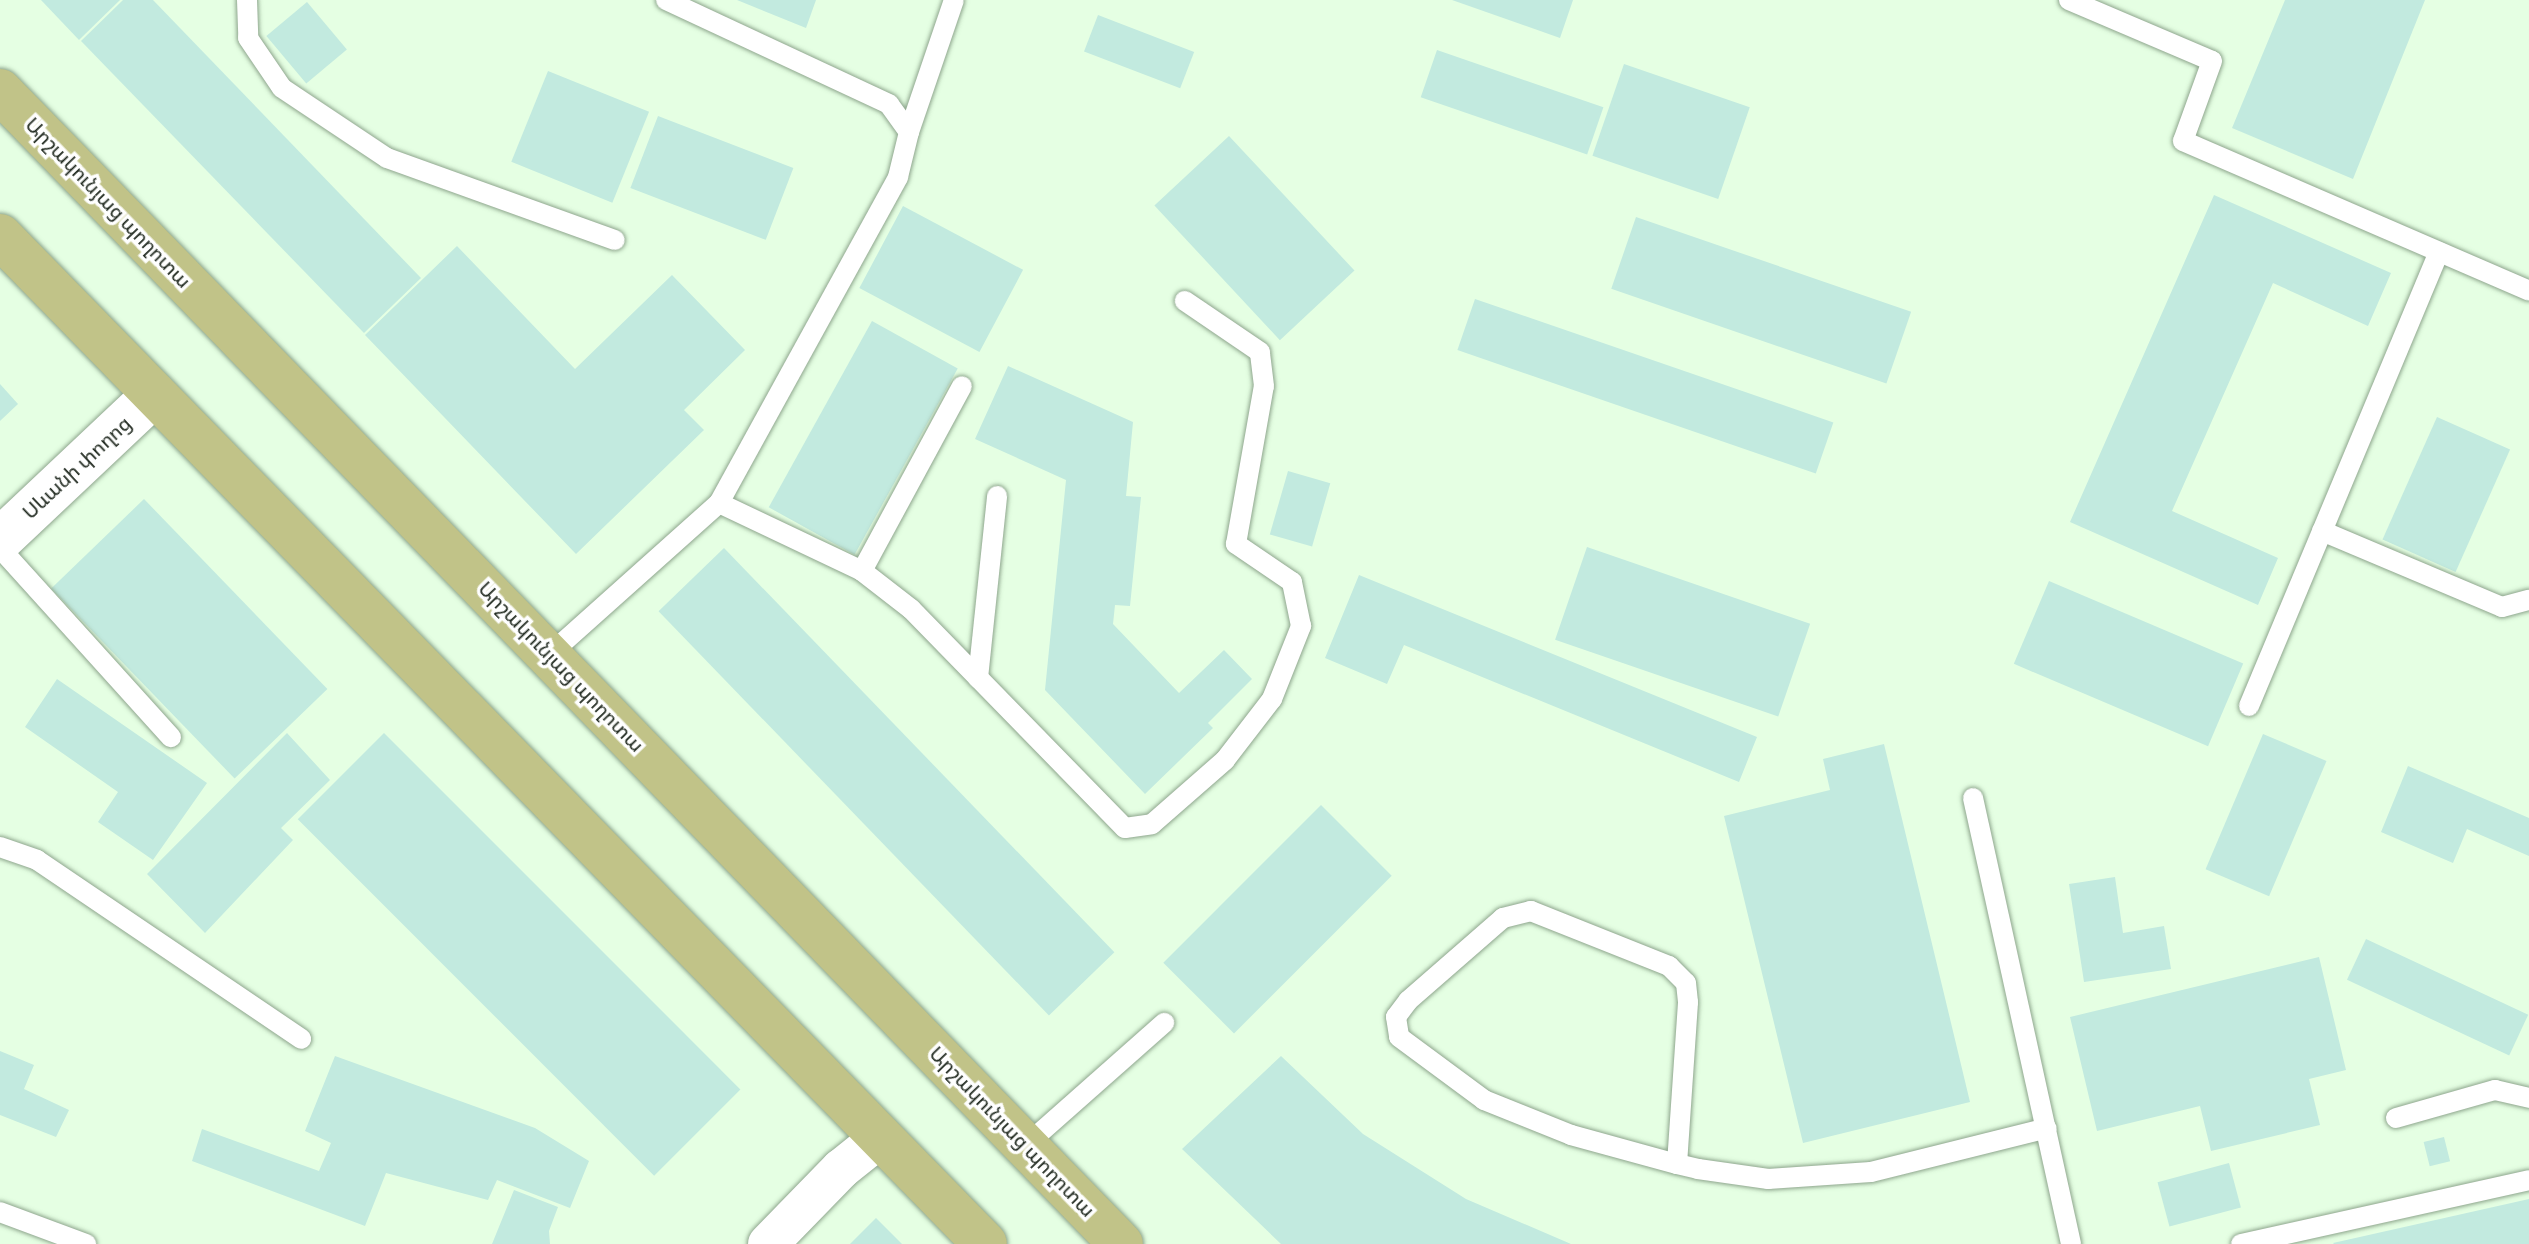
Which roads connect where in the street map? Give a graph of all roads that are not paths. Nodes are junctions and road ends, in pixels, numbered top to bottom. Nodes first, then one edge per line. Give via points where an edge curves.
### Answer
1 (247, 0) edge
2 (666, 0) edge
3 (954, 0) edge
4 (2069, 0) edge
5 (0, 91) edge
6 (909, 132) junction
7 (0, 236) edge
8 (615, 240) dead end
9 (2439, 252) junction
10 (2529, 291) edge
11 (1185, 301) dead end
12 (962, 386) dead end
13 (154, 395) junction
14 (997, 496) dead end
15 (719, 503) junction
16 (2322, 531) junction
17 (0, 540) edge
18 (0, 548) edge
19 (862, 571) junction
20 (2529, 600) edge
21 (550, 654) junction
22 (978, 678) junction
23 (2249, 706) dead end
24 (171, 737) dead end
25 (1973, 798) dead end
26 (0, 847) edge
27 (1164, 1023) dead end
28 (301, 1039) dead end
29 (2529, 1098) edge
30 (2396, 1118) dead end
31 (2047, 1128) junction
32 (881, 1137) junction
33 (1025, 1146) junction
34 (1677, 1164) junction
35 (2529, 1180) edge
36 (0, 1212) edge
37 (86, 1244) edge
38 (768, 1244) edge
39 (985, 1244) edge
40 (1121, 1244) edge
41 (2071, 1244) edge
42 (2241, 1244) edge

1 - 8 lane via 248,38 282,88 387,158
2 - 6 lane via 889,104
3 - 6 lane
4 - 9 lane via 2212,61 2183,141
5 - 21 main road, Արշակունյաց պողոտա
6 - 15 lane via 898,177
7 - 13 main road
9 - 10 lane
9 - 16 lane
11 - 22 lane via 1260,352 1264,386 1236,544 1292,582 1301,626 1272,699 1204,778 1152,824 1125,828
12 - 19 lane
13 - 17 street, Սևանի փողոց
13 - 32 main road
14 - 22 lane
15 - 19 lane
15 - 21 lane
16 - 20 lane via 2502,607
16 - 23 lane
18 - 24 lane
19 - 22 lane via 911,609
21 - 33 main road, Արշակունյաց պողոտա
25 - 31 lane
26 - 28 lane via 37,860
27 - 33 lane
29 - 30 lane via 2495,1090
31 - 34 lane via 1871,1172 1768,1179
31 - 41 lane
32 - 38 street via 841,1169
32 - 39 main road
33 - 40 main road, Արշակունյաց պողոտա
34 - 34 lane via 1571,1135 1484,1100 1399,1037 1396,1017 1503,918 1531,911 1669,966 1686,983 1688,1002
35 - 42 lane
36 - 37 lane

